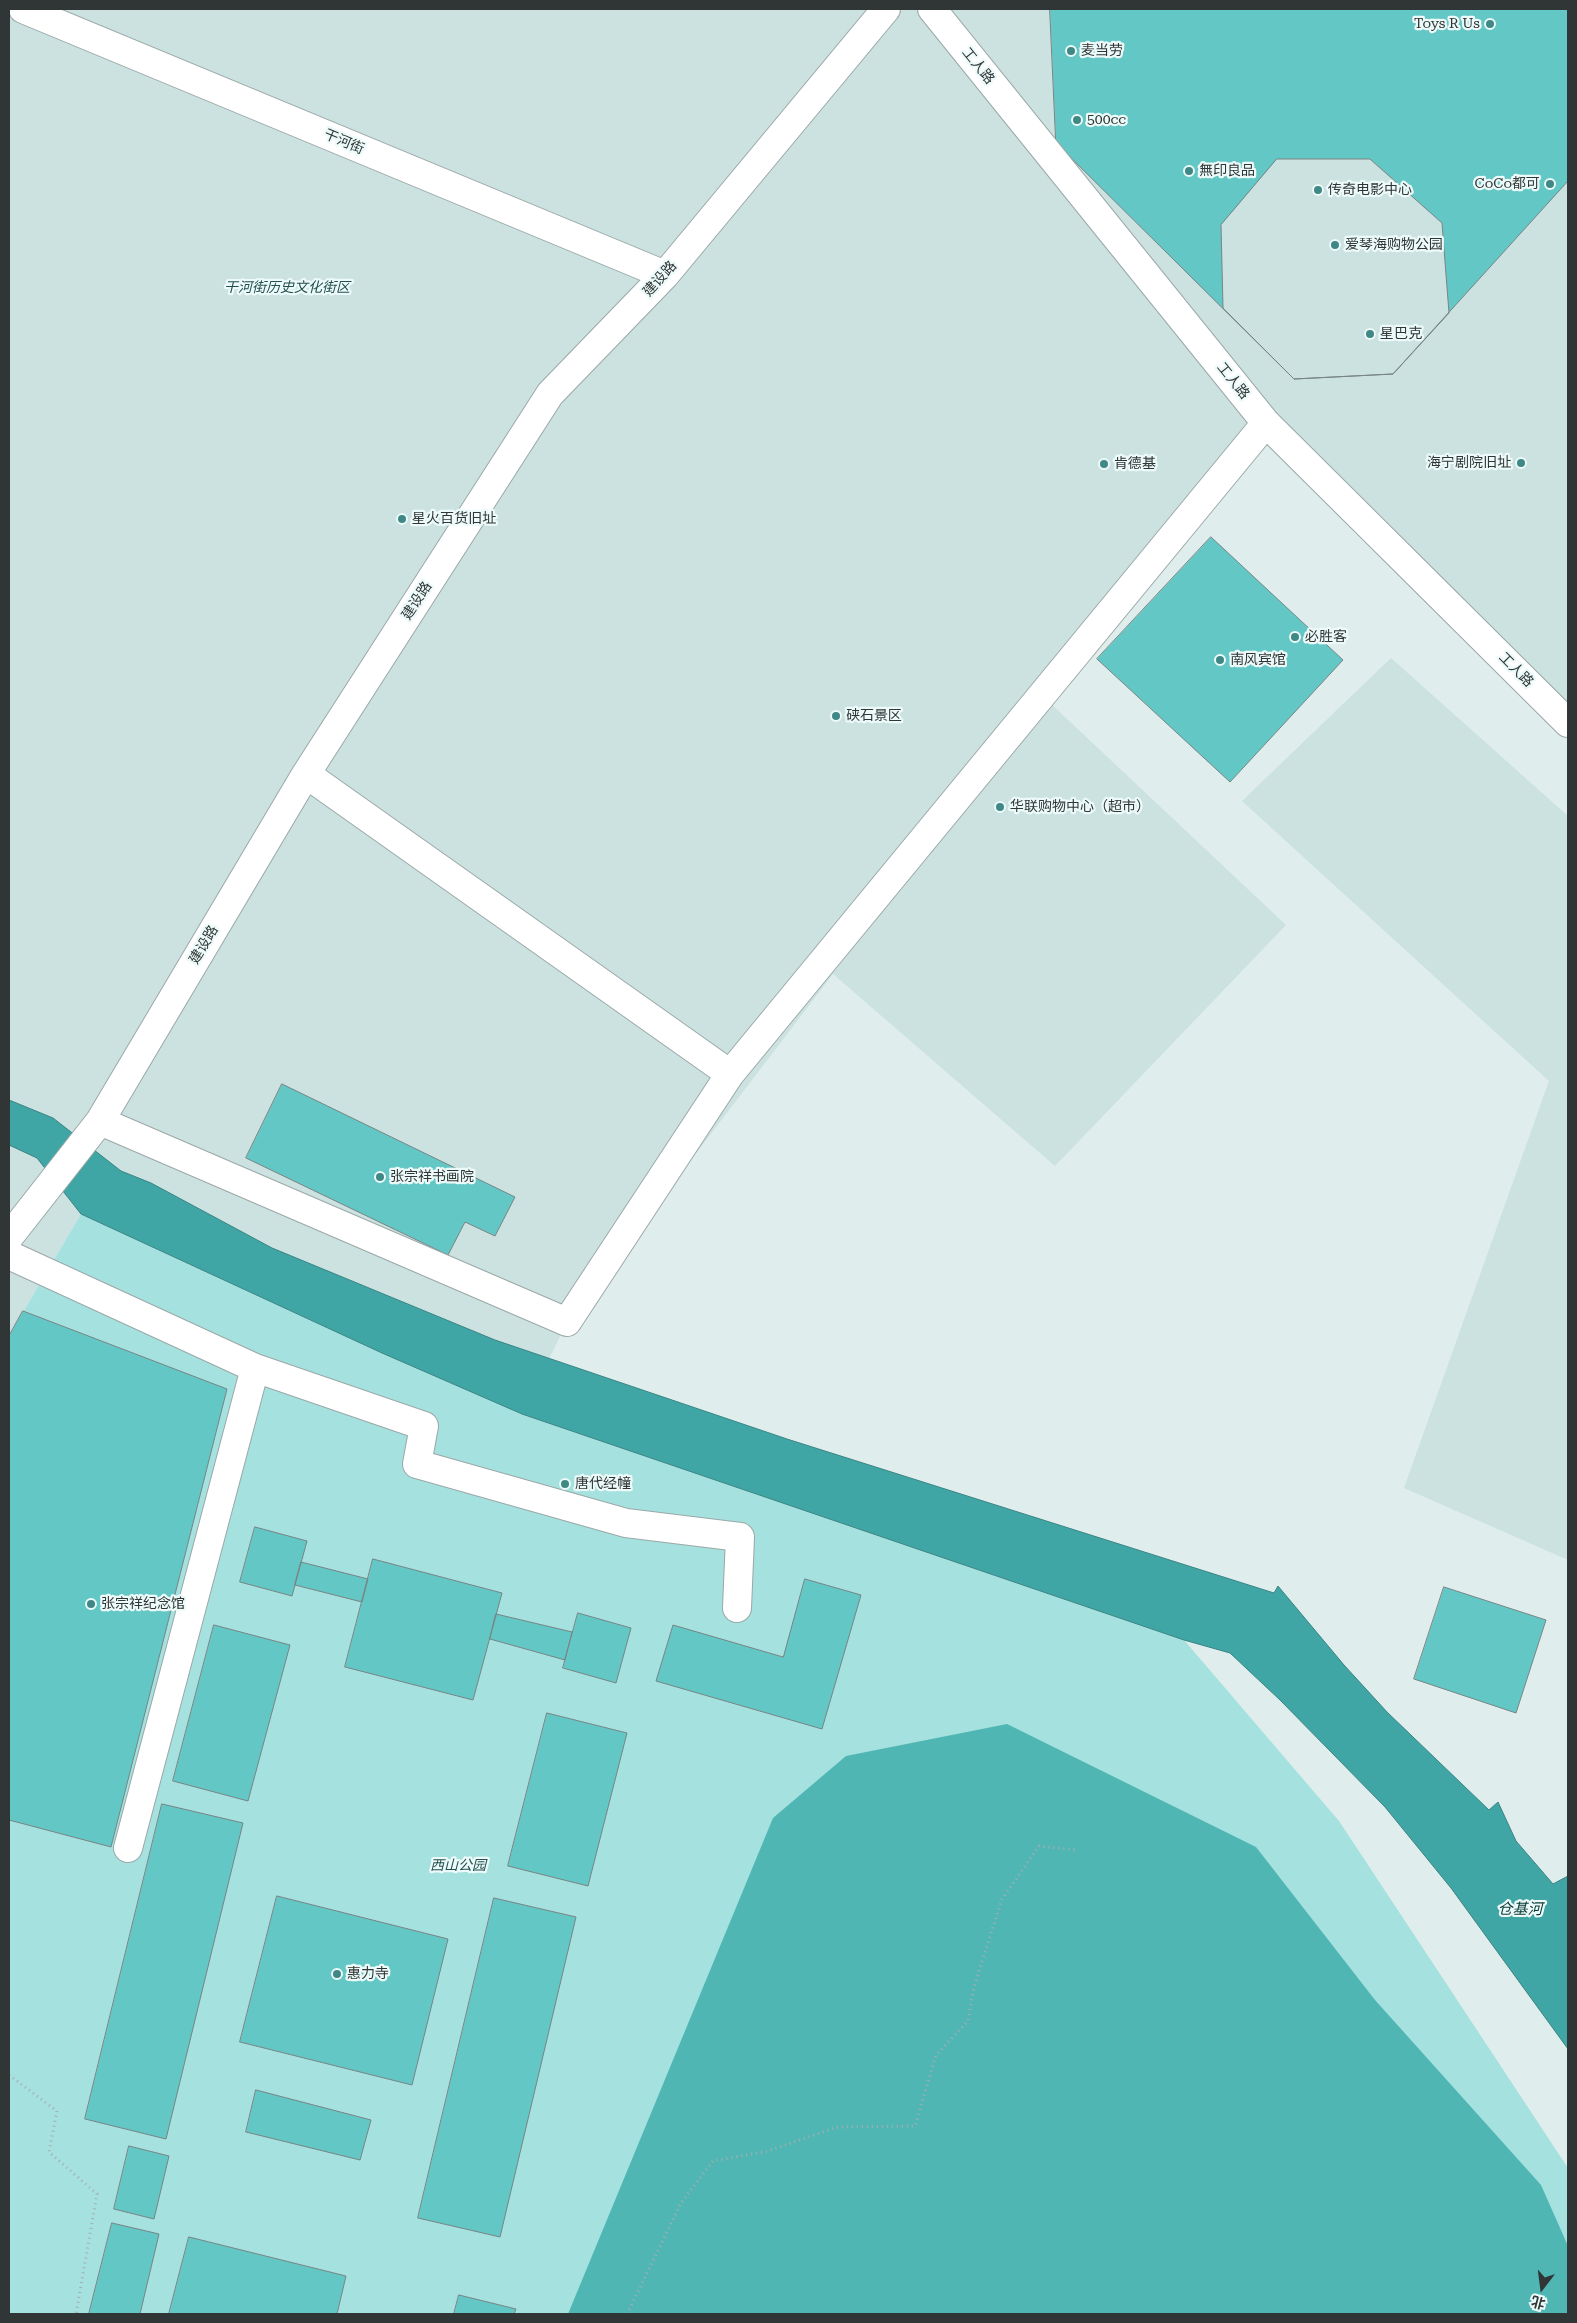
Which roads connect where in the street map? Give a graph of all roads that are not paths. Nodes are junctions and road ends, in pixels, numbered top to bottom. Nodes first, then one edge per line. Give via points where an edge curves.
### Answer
1 (24, 9) edge
2 (886, 9) edge
3 (932, 9) edge
4 (665, 275) junction
5 (1266, 423) junction
6 (1568, 722) edge
7 (306, 774) junction
8 (730, 1074) junction
9 (100, 1121) junction
10 (11, 1229) edge
11 (9, 1255) edge
12 (255, 1368) junction
13 (737, 1608) dead end
14 (128, 1848) dead end

1 - 4 street, 干河街
2 - 4 street, 建设路
3 - 5 street, 工人路
4 - 7 street, 建设路 via 550,394
5 - 6 street, 工人路
5 - 8 street
7 - 8 street
7 - 9 street, 建设路
8 - 9 street via 567,1322
9 - 10 street, 建设路
11 - 12 street
12 - 13 street via 424,1426 417,1464 626,1523 740,1537
12 - 14 street

